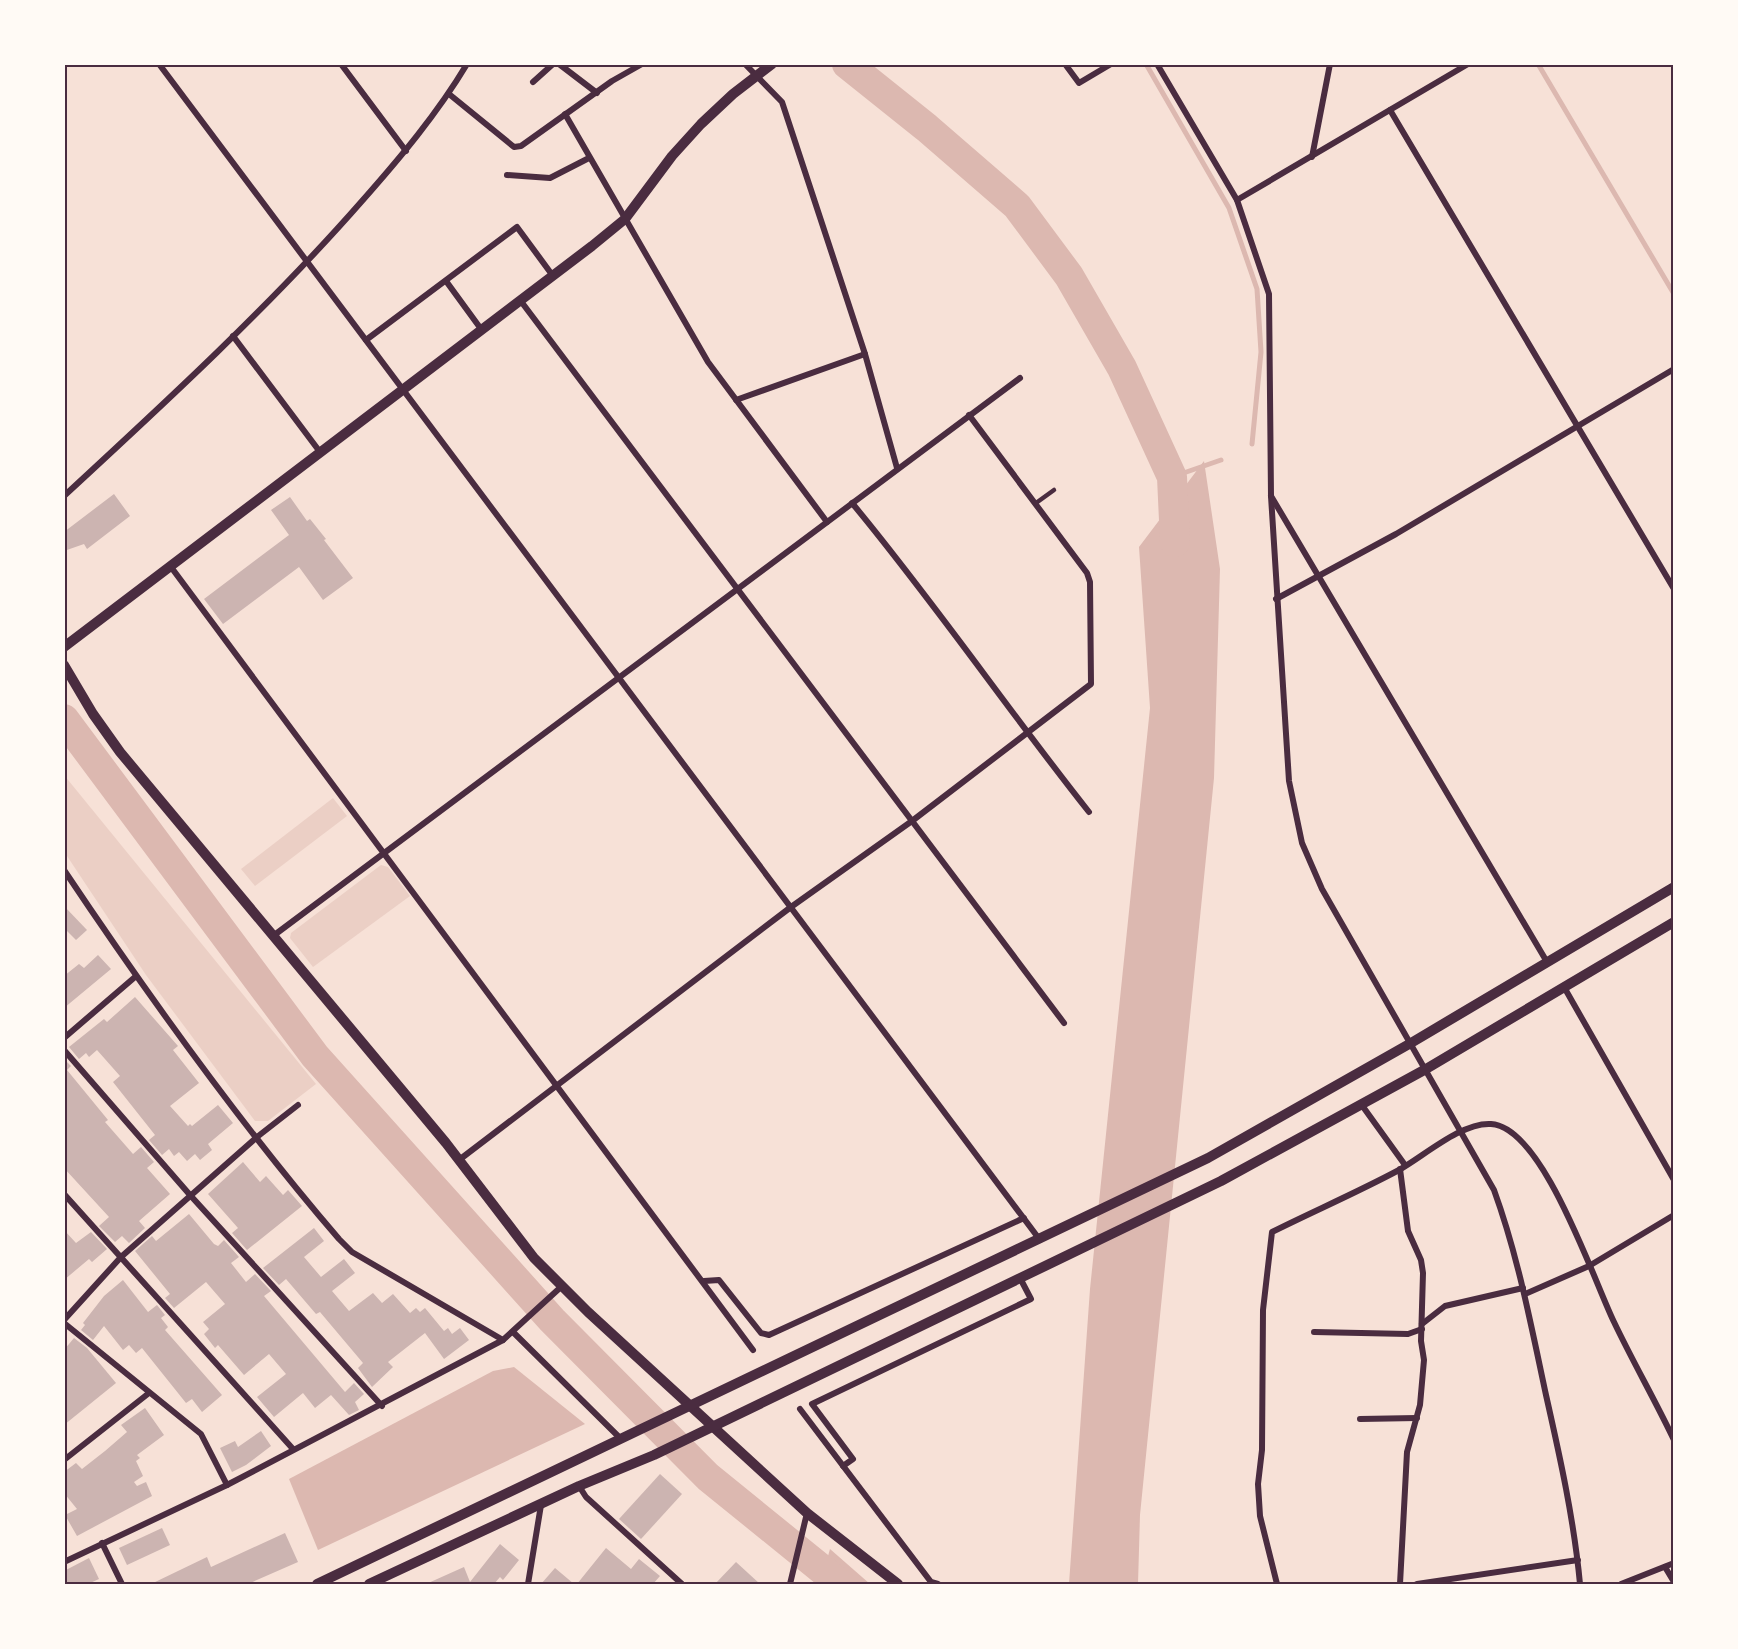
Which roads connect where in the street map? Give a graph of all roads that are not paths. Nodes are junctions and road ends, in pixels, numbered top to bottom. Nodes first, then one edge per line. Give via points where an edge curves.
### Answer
1 (159, 64) edge
2 (341, 64) edge
3 (467, 64) edge
4 (553, 64) edge
5 (559, 64) edge
6 (642, 64) edge
7 (745, 64) edge
8 (772, 64) edge
9 (1065, 64) edge
10 (1110, 64) edge
11 (1157, 64) edge
12 (1330, 64) edge
13 (1468, 64) edge
14 (758, 76) junction
15 (533, 82) dead end
16 (597, 93) junction
17 (449, 94) junction
18 (1390, 110) junction
19 (565, 114) junction
20 (406, 151) junction
21 (1312, 157) junction
22 (589, 158) junction
23 (507, 175) dead end
24 (1237, 200) junction
25 (625, 219) junction
26 (308, 263) junction
27 (553, 276) junction
28 (446, 281) junction
29 (520, 300) junction
30 (481, 329) junction
31 (233, 336) junction
32 (366, 340) junction
33 (865, 354) junction
34 (1674, 369) edge
35 (1020, 378) dead end
36 (403, 388) junction
37 (736, 400) junction
38 (969, 415) junction
39 (1575, 425) junction
40 (320, 452) junction
41 (897, 468) junction
42 (1054, 490) dead end
43 (64, 495) edge
44 (1271, 496) junction
45 (1036, 503) junction
46 (852, 504) junction
47 (827, 522) junction
48 (171, 567) junction
49 (1320, 576) junction
50 (1674, 589) edge
51 (738, 590) junction
52 (1276, 599) junction
53 (64, 647) edge
54 (64, 665) edge
55 (619, 678) junction
56 (1027, 734) junction
57 (1089, 812) dead end
58 (912, 821) junction
59 (383, 853) junction
60 (64, 870) edge
61 (1674, 887) edge
62 (791, 907) junction
63 (1674, 922) edge
64 (273, 936) junction
65 (1547, 962) junction
66 (135, 977) junction
67 (1564, 987) junction
68 (1064, 1023) dead end
69 (64, 1038) edge
70 (1411, 1043) junction
71 (64, 1050) edge
72 (1426, 1068) junction
73 (556, 1087) junction
74 (1361, 1104) junction
75 (298, 1105) dead end
76 (1461, 1131) junction
77 (256, 1137) junction
78 (459, 1160) junction
79 (1403, 1167) junction
80 (1674, 1180) edge
81 (64, 1194) edge
82 (190, 1195) junction
83 (1674, 1215) edge
84 (1024, 1218) junction
85 (1040, 1240) junction
86 (121, 1257) junction
87 (1589, 1266) junction
88 (1020, 1278) junction
89 (704, 1281) junction
90 (560, 1288) junction
91 (1524, 1291) junction
92 (64, 1322) edge
93 (1422, 1327) junction
94 (513, 1332) junction
95 (1314, 1332) dead end
96 (503, 1340) junction
97 (753, 1350) dead end
98 (149, 1393) junction
99 (692, 1405) junction
100 (382, 1406) junction
101 (800, 1409) dead end
102 (1417, 1418) junction
103 (1360, 1419) dead end
104 (713, 1425) junction
105 (621, 1439) junction
106 (1674, 1440) edge
107 (292, 1449) junction
108 (64, 1460) edge
109 (843, 1466) junction
110 (227, 1485) junction
111 (579, 1486) junction
112 (541, 1504) junction
113 (807, 1513) junction
114 (102, 1543) junction
115 (1578, 1560) junction
116 (64, 1562) edge
117 (1674, 1563) edge
118 (1665, 1567) junction
119 (1674, 1581) edge
120 (122, 1584) edge
121 (317, 1584) edge
122 (369, 1584) edge
123 (528, 1584) edge
124 (682, 1584) edge
125 (790, 1584) edge
126 (898, 1584) edge
127 (938, 1584) edge
128 (1277, 1584) edge
129 (1400, 1584) edge
130 (1418, 1584) edge
131 (1580, 1584) edge
132 (1621, 1584) edge

1 - 26 street
2 - 20 street
3 - 17 street
4 - 15 street
5 - 16 street
6 - 16 street
7 - 14 street
8 - 14 street
9 - 10 street via 1079,83
11 - 24 street
12 - 21 street
13 - 18 street
14 - 25 street via 701,124
14 - 33 street via 782,102
16 - 19 street
17 - 19 street via 514,147
17 - 20 street
18 - 21 street
18 - 39 street
19 - 22 street
20 - 26 street
21 - 24 street
22 - 23 street via 550,178
22 - 25 street
24 - 44 street via 1269,294
25 - 27 street
25 - 37 street via 674,307
26 - 31 street
26 - 32 street
27 - 28 street via 517,227
27 - 29 street
28 - 30 street
28 - 32 street
29 - 30 street
29 - 51 street
30 - 36 street
31 - 40 street
31 - 43 street
32 - 36 street
33 - 37 street
33 - 41 street
34 - 39 street
35 - 38 street
36 - 40 street
36 - 55 street
37 - 47 street
38 - 41 street
38 - 45 street
39 - 49 street
39 - 50 street
40 - 48 street
41 - 46 street
42 - 45 lane
44 - 49 street
44 - 52 street
45 - 56 street via 1090,582 1092,681
46 - 47 street
46 - 56 street via 913,576
47 - 51 street
48 - 53 street
48 - 59 street
49 - 52 street
49 - 65 street
51 - 55 street
51 - 58 street
52 - 70 street via 1289,781 1302,843 1322,889
54 - 64 street via 120,752
55 - 59 street
55 - 62 street
56 - 57 street
56 - 58 street
58 - 62 street
58 - 68 street
59 - 64 street
59 - 73 street
60 - 66 street
61 - 65 street
62 - 73 street
62 - 84 street
63 - 67 street
64 - 78 street
65 - 70 street
66 - 69 street
66 - 77 street
67 - 72 street
67 - 80 street
70 - 72 street
70 - 85 street via 1208,1158
71 - 82 street
72 - 74 street
72 - 76 street
73 - 78 street
73 - 89 street
74 - 79 street
74 - 88 street via 1214,1183
75 - 77 street
76 - 79 street
76 - 87 street via 1489,1124 1507,1127 1520,1137 1561,1198
76 - 91 street via 1494,1190
77 - 82 street
77 - 96 street via 352,1252
78 - 90 street
79 - 93 street via 1408,1231 1424,1273
79 - 128 street via 1272,1232 1263,1310 1262,1450 1258,1484 1260,1516
81 - 86 street
82 - 86 street
82 - 100 street
83 - 87 street
84 - 85 street
84 - 89 street via 769,1335 761,1333 719,1280
85 - 99 street
86 - 92 street
86 - 107 street
87 - 91 street
87 - 106 street
88 - 104 street
88 - 109 street via 1031,1299 812,1404 853,1458
89 - 97 street
90 - 94 street
90 - 99 street
91 - 93 street via 1445,1306
91 - 115 street
92 - 98 street
93 - 95 street via 1408,1334
93 - 102 street via 1424,1360
94 - 96 street
94 - 105 street
96 - 100 street
98 - 108 street
98 - 110 street via 201,1434
99 - 104 street
99 - 105 street
100 - 107 street
101 - 109 street
102 - 103 street
102 - 129 street via 1407,1452
104 - 111 street
104 - 113 street
105 - 121 street
107 - 110 street
109 - 127 street via 931,1582
110 - 114 street
111 - 112 street
111 - 124 street via 586,1497
112 - 122 street
112 - 123 street
113 - 125 street
113 - 126 street
114 - 116 street
114 - 120 street
115 - 130 street
115 - 131 street
117 - 118 street
118 - 119 street
118 - 132 street

